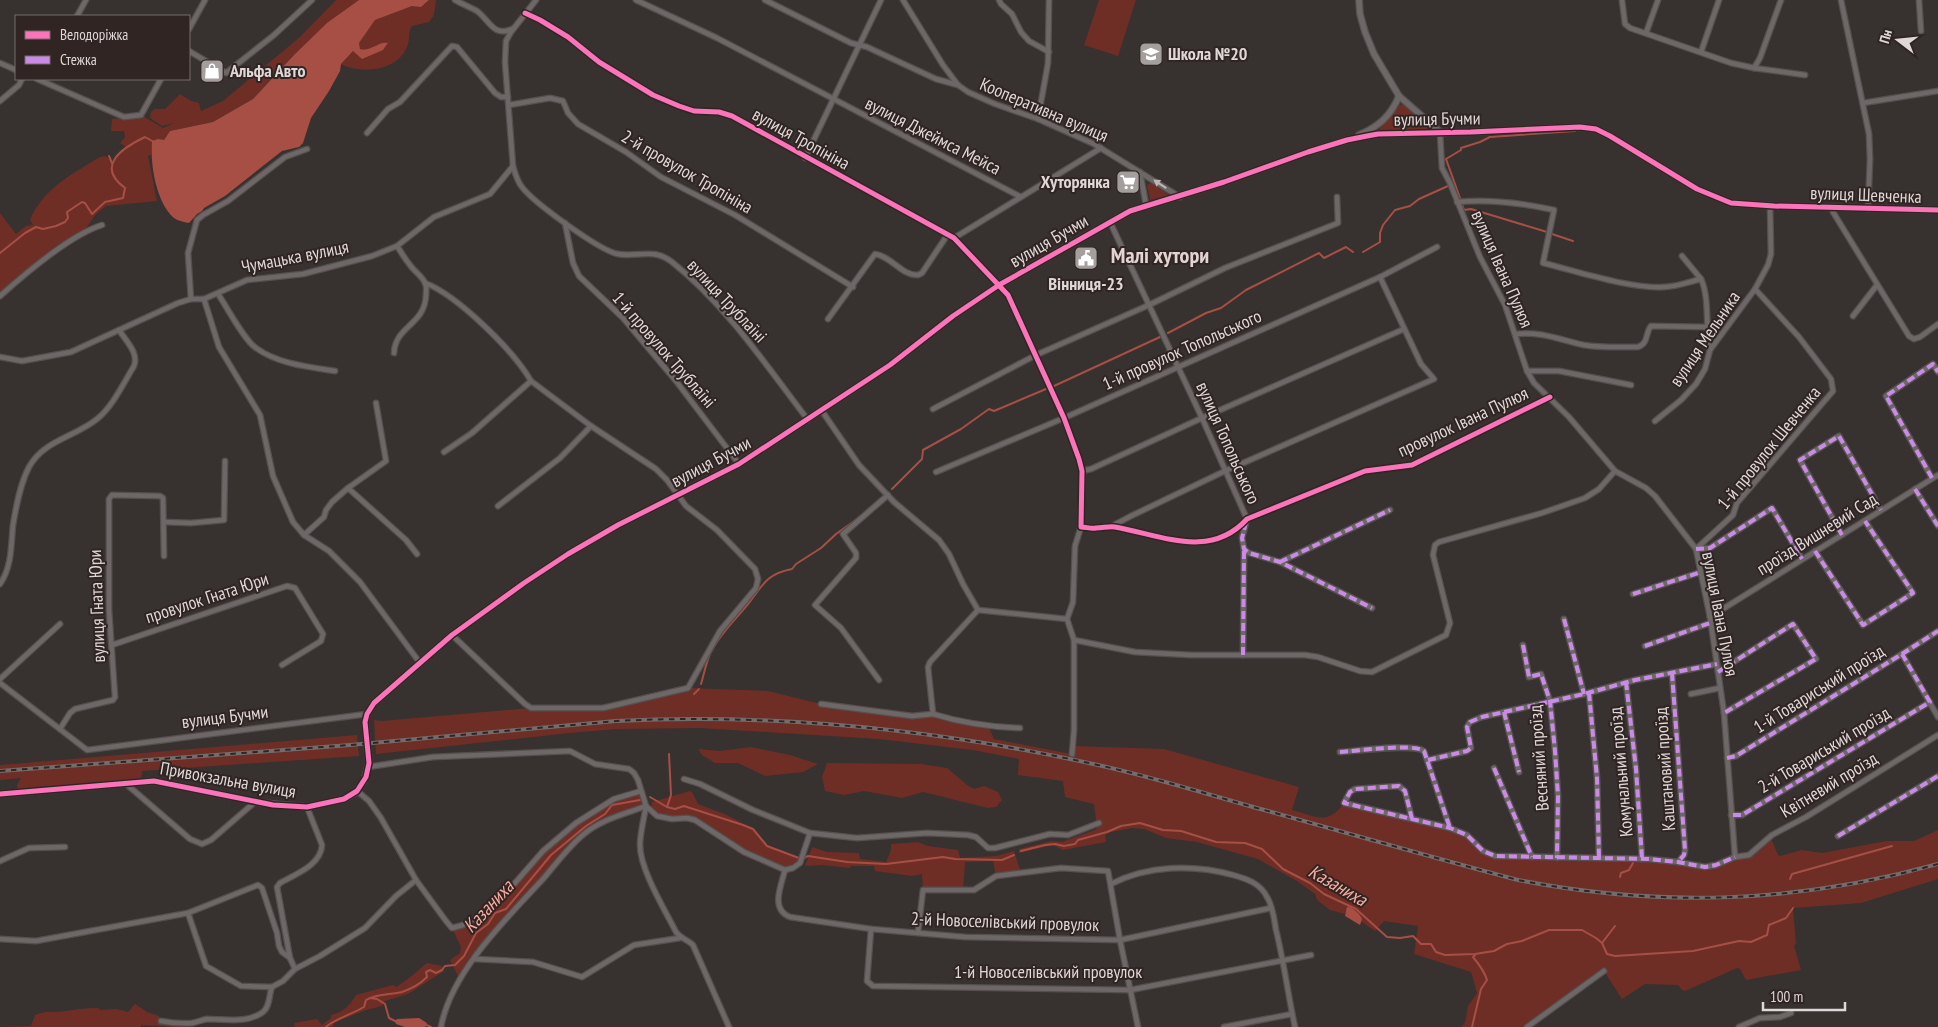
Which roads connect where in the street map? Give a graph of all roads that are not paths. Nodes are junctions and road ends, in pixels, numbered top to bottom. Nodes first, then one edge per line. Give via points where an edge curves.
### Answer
1 (86, 0) edge
2 (205, 0) edge
3 (312, 0) edge
4 (456, 0) edge
5 (536, 0) edge
6 (636, 0) edge
7 (765, 0) edge
8 (881, 0) edge
9 (903, 0) edge
10 (999, 0) edge
11 (1049, 0) edge
12 (1359, 0) edge
13 (1622, 0) edge
14 (1658, 0) edge
15 (1719, 0) edge
16 (1781, 0) edge
17 (1841, 0) edge
18 (1919, 0) edge
19 (525, 13) junction
20 (78, 15) edge
21 (190, 27) edge
22 (516, 27) junction
23 (1921, 31) dead end
24 (1646, 34) junction
25 (859, 45) junction
26 (190, 52) edge
27 (1048, 52) junction
28 (1701, 52) junction
29 (0, 63) edge
30 (1754, 68) junction
31 (15, 70) edge
32 (1805, 74) dead end
33 (21, 80) edge
34 (39, 80) edge
35 (160, 80) edge
36 (958, 85) junction
37 (1938, 90) edge
38 (1399, 96) junction
39 (508, 97) junction
40 (833, 100) junction
41 (0, 101) edge
42 (1863, 103) junction
43 (509, 105) junction
44 (1038, 118) junction
45 (368, 133) dead end
46 (1440, 133) junction
47 (1347, 140) junction
48 (1101, 148) junction
49 (307, 149) dead end
50 (805, 158) junction
51 (512, 166) junction
52 (1140, 172) junction
53 (1021, 197) junction
54 (1180, 197) junction
55 (1337, 197) dead end
56 (1457, 202) junction
57 (1146, 205) junction
58 (1770, 205) junction
59 (1793, 206) joint
60 (1833, 207) junction
61 (1868, 209) junction
62 (1938, 210) edge
63 (1110, 222) junction
64 (565, 223) junction
65 (102, 225) dead end
66 (948, 234) junction
67 (954, 238) junction
68 (397, 246) junction
69 (1437, 247) dead end
70 (1682, 256) dead end
71 (1380, 276) junction
72 (1701, 279) junction
73 (426, 283) junction
74 (999, 285) junction
75 (1877, 286) junction
76 (853, 287) junction
77 (1755, 289) junction
78 (218, 294) junction
79 (0, 296) edge
80 (192, 299) junction
81 (204, 299) junction
82 (1149, 305) junction
83 (1853, 316) dead end
84 (828, 319) dead end
85 (1938, 324) edge
86 (1706, 327) junction
87 (1404, 329) junction
88 (119, 330) junction
89 (1516, 334) junction
90 (1710, 350) junction
91 (394, 353) dead end
92 (1036, 355) junction
93 (0, 357) edge
94 (1179, 366) junction
95 (335, 371) dead end
96 (1528, 371) junction
97 (1938, 372) edge
98 (531, 381) junction
99 (1631, 385) dead end
100 (1550, 397) junction
101 (376, 403) dead end
102 (933, 409) dead end
103 (822, 411) junction
104 (1064, 418) junction
105 (1202, 418) junction
106 (808, 420) junction
107 (1655, 420) dead end
108 (590, 426) junction
109 (444, 452) dead end
110 (225, 461) dead end
111 (739, 464) junction
112 (1082, 471) junction
113 (1225, 471) junction
114 (1615, 471) junction
115 (936, 472) dead end
116 (1938, 475) edge
117 (1932, 478) junction
118 (348, 488) junction
119 (1915, 489) junction
120 (678, 495) junction
121 (888, 495) junction
122 (498, 506) dead end
123 (1390, 510) dead end
124 (1881, 510) junction
125 (1247, 519) junction
126 (1864, 521) junction
127 (164, 522) junction
128 (1112, 526) junction
129 (1938, 526) edge
130 (1080, 527) junction
131 (304, 535) junction
132 (1842, 535) junction
133 (1244, 549) junction
134 (1696, 549) junction
135 (1816, 551) junction
136 (416, 554) dead end
137 (164, 556) dead end
138 (1802, 559) junction
139 (1280, 562) junction
140 (1700, 572) junction
141 (0, 584) edge
142 (1633, 594) dead end
143 (1372, 608) dead end
144 (978, 610) junction
145 (1710, 617) junction
146 (1067, 619) junction
147 (1564, 619) dead end
148 (1710, 623) junction
149 (60, 624) dead end
150 (1938, 631) edge
151 (452, 635) junction
152 (1074, 640) junction
153 (112, 644) junction
154 (1523, 645) dead end
155 (1645, 646) dead end
156 (1902, 654) junction
157 (1243, 655) junction
158 (420, 663) junction
159 (1717, 664) junction
160 (282, 665) dead end
161 (1718, 672) junction
162 (1672, 673) junction
163 (0, 678) edge
164 (878, 680) dead end
165 (1626, 682) junction
166 (0, 683) edge
167 (1720, 688) junction
168 (1586, 693) junction
169 (1691, 694) dead end
170 (1550, 701) junction
171 (1930, 702) junction
172 (821, 704) dead end
173 (1504, 712) junction
174 (1724, 713) junction
175 (367, 714) junction
176 (933, 714) junction
177 (1938, 717) edge
178 (1020, 728) dead end
179 (60, 729) junction
180 (1938, 736) edge
181 (1340, 752) dead end
182 (1072, 754) dead end
183 (1727, 758) junction
184 (1428, 760) junction
185 (368, 765) junction
186 (1494, 768) dead end
187 (1519, 772) dead end
188 (1938, 776) edge
189 (684, 779) dead end
190 (125, 783) junction
191 (357, 791) junction
192 (641, 792) junction
193 (0, 794) edge
194 (255, 802) junction
195 (646, 806) junction
196 (307, 807) junction
197 (1732, 815) junction
198 (1412, 819) junction
199 (1099, 823) dead end
200 (1450, 828) junction
201 (810, 833) junction
202 (1838, 836) dead end
203 (65, 848) dead end
204 (1532, 857) junction
205 (1735, 857) junction
206 (1558, 858) junction
207 (1599, 858) junction
208 (1642, 859) junction
209 (0, 861) edge
210 (1678, 862) junction
211 (785, 870) junction
212 (416, 880) junction
213 (1111, 884) junction
214 (1271, 908) junction
215 (188, 913) junction
216 (871, 928) junction
217 (918, 932) junction
218 (680, 938) junction
219 (0, 939) edge
220 (1120, 940) junction
221 (1311, 955) dead end
222 (290, 958) junction
223 (475, 959) junction
224 (1284, 960) junction
225 (295, 969) junction
226 (1604, 971) dead end
227 (272, 987) junction
228 (1130, 990) junction
229 (1292, 1014) junction
230 (1791, 1014) dead end
231 (161, 1021) dead end
232 (441, 1027) edge
233 (729, 1027) edge
234 (1138, 1027) edge
235 (1224, 1027) edge
236 (1295, 1027) edge
237 (1527, 1027) edge
238 (1739, 1027) edge

1 - 20 street
2 - 21 street
3 - 26 street via 226,73
4 - 22 street via 478,12 495,30 503,32
5 - 19 street
6 - 40 street, вулиця Джеймса Мейса via 717,38
7 - 25 street
8 - 25 street
9 - 36 street, Кооперативна вулиця
10 - 27 street via 1029,41
11 - 27 street
12 - 38 street via 1360,14 1374,54
13 - 24 street via 1627,27
14 - 24 street
15 - 28 street
16 - 30 street
17 - 42 street
18 - 23 street
19 - 22 street
19 - 50 street, вулиця Тропініна via 568,37 599,62 653,94 694,111 732,116
22 - 39 street via 506,41
24 - 28 street
25 - 36 street via 936,79
25 - 40 street
27 - 44 street
28 - 30 street
29 - 31 street
30 - 32 street
33 - 41 street
34 - 35 street via 124,117 141,115
36 - 44 street, Кооперативна вулиця via 976,96
37 - 42 street
38 - 46 street
38 - 47 street via 1379,124
39 - 43 street
39 - 45 street via 495,93 452,46
40 - 50 street
40 - 53 street, вулиця Джеймса Мейса
42 - 61 street via 1869,134
43 - 51 street
43 - 76 street, 2-й провулок Тропініна via 550,98 563,101 578,124 661,177 735,215
44 - 48 street, Кооперативна вулиця
46 - 47 street, вулиця Бучми via 1378,134
46 - 56 street, вулиця Івана Пулюя via 1442,168
46 - 58 street, вулиця Бучми via 1556,127 1596,129 1697,189 1731,202
47 - 54 street, вулиця Бучми
48 - 52 street, Кооперативна вулиця
48 - 53 street
49 - 80 street via 285,157 228,201 197,220 188,253
50 - 66 street, вулиця Тропініна
51 - 64 street, вулиця Трублаїні via 522,186
51 - 68 street, Чумацька вулиця via 490,194 434,217
54 -> 52 street, Кооперативна вулиця
52 - 57 street
53 - 67 street
54 - 57 street, вулиця Бучми
55 - 82 street via 1338,223 1225,268
56 - 72 street via 1498,201 1554,210 1543,263 1650,287
56 - 89 street, вулиця Івана Пулюя
57 - 63 street, вулиця Бучми
58 - 59 street, вулиця Бучми
58 - 77 street, вулиця Мельника via 1771,254
59 - 60 street, вулиця Шевченка
60 - 61 street, вулиця Шевченка
60 - 75 street
61 - 62 street, вулиця Шевченка
63 - 74 street, вулиця Бучми
63 - 82 street, вулиця Топольського
64 - 106 street, вулиця Трублаїні via 609,252 626,255 651,253 672,262 736,326
64 - 111 street, 1-й провулок Трублаїні via 573,264 579,276 623,318
65 - 79 street via 75,238
66 - 67 street, вулиця Тропініна
66 - 76 street via 922,273 908,273 875,254
67 - 74 street, вулиця Тропініна
68 - 73 street
68 - 78 street, Чумацька вулиця via 303,274 247,280
69 - 71 street, 1-й провулок Топольського
70 - 72 street
71 - 87 street
71 - 94 street, 1-й провулок Топольського
72 - 86 street via 1705,286
73 - 91 street via 422,313 395,341
73 - 98 street via 437,287 479,321
74 - 92 street, вулиця Тропініна via 1008,295
74 - 103 street, вулиця Бучми via 953,316 890,366
75 - 83 street
75 - 85 street via 1909,336 1920,338
76 - 84 street
77 - 90 street, вулиця Мельника
77 - 134 street, 1-й провулок Шевченка via 1799,337 1831,379 1833,391 1737,503 1733,515
78 - 81 street, Чумацька вулиця
78 - 95 street via 256,348 304,367
80 - 81 street, Чумацька вулиця
80 - 88 street, Чумацька вулиця
81 - 131 street via 219,347 260,415 273,476 293,522
82 - 92 street
82 - 94 street, вулиця Топольського
86 - 89 street via 1651,326 1643,345 1638,347 1573,343 1530,332
86 - 90 street
87 - 105 street
87 - 113 street via 1421,364 1434,380
88 - 93 street, Чумацька вулиця via 71,352 22,362
88 - 141 street via 135,353 134,366 97,419 45,449 30,467 17,509 8,568
89 - 96 street, вулиця Івана Пулюя
90 - 107 street, вулиця Мельника via 1705,369 1696,384
92 - 102 street
92 - 104 street, вулиця Тропініна
94 - 104 street, 1-й провулок Топольського
94 - 105 street, вулиця Топольського
96 - 99 street via 1559,371
96 - 100 street, вулиця Івана Пулюя via 1534,383
97 - 117 street via 1934,364 1886,396
98 - 108 street
98 - 109 street via 472,433
100 - 114 street, вулиця Івана Пулюя
100 - 125 street, провулок Івана Пулюя via 1412,465 1365,471
101 - 118 street via 386,461
103 - 106 street, вулиця Бучми
103 - 121 street via 859,465
104 - 112 street, вулиця Тропініна
104 - 115 street, 1-й провулок Топольського
105 - 112 street via 1091,470
105 - 113 street, вулиця Топольського
106 - 111 street, вулиця Бучми
108 - 120 street via 656,469
108 - 122 street via 560,458
110 - 127 street via 224,520
111 - 120 street, вулиця Бучми
112 - 130 street, вулиця Тропініна
113 - 125 street, вулиця Топольського
113 - 128 street
114 - 134 street, вулиця Івана Пулюя via 1655,496
114 - 157 street via 1599,489 1585,498 1434,545 1450,623 1443,638 1372,672 1306,655
116 - 117 street, проїзд Вишневий Сад
117 - 119 street, проїзд Вишневий Сад
118 - 131 street via 332,502 324,518
118 - 136 street via 406,540
119 - 124 street, проїзд Вишневий Сад
119 - 129 street
120 - 151 street, вулиця Бучми via 568,554
120 - 151 street via 755,569 758,579 756,588 720,631 688,688 603,708 531,708
121 - 144 street via 939,540
121 - 164 street via 843,534 856,558 815,605 841,628
123 - 139 street
124 - 126 street, проїзд Вишневий Сад
124 - 132 street via 1839,436 1800,460
125 - 128 street, провулок Івана Пулюя via 1226,536 1206,542 1184,542
125 - 133 street, вулиця Топольського via 1242,538
126 - 132 street, проїзд Вишневий Сад
126 - 135 street via 1913,593 1863,625
127 - 137 street
127 - 153 street, вулиця Гната Юри via 163,498 160,496 114,495 109,499
128 - 130 street
130 - 146 street, вулиця Тропініна via 1074,546 1073,602
131 - 158 street via 328,551 360,582
132 - 135 street, проїзд Вишневий Сад
133 - 139 street
133 - 157 street, вулиця Топольського
134 - 138 street via 1710,548 1772,508
134 - 140 street, вулиця Івана Пулюя
135 - 138 street, проїзд Вишневий Сад
138 - 145 street, проїзд Вишневий Сад
139 - 143 street
140 - 142 street
140 - 145 street, вулиця Івана Пулюя
144 - 146 street
144 - 176 street via 930,662
145 - 148 street, вулиця Івана Пулюя
146 - 152 street
147 - 168 street
148 - 155 street
148 - 159 street, вулиця Івана Пулюя
149 - 163 street
150 - 156 street
151 - 158 street, вулиця Бучми
152 - 157 street via 1135,652
152 - 182 street
153 - 160 street, провулок Гната Юри via 292,586 323,638
153 - 179 street, вулиця Гната Юри via 115,697 75,709
154 - 170 street, Весняний проїзд via 1529,677 1541,674
156 - 171 street, 1-й Товариський проїзд
156 - 183 street, 1-й Товариський проїзд via 1736,756
158 - 175 street, вулиця Бучми via 374,703
159 - 161 street, вулиця Івана Пулюя
159 - 162 street
161 - 167 street, вулиця Івана Пулюя
161 - 174 street via 1793,624 1816,659
162 - 165 street
162 - 210 street, Каштановий проїзд via 1685,850
165 - 168 street
165 - 208 street, Комунальний проїзд
166 - 179 street
167 - 169 street
167 - 174 street, вулиця Івана Пулюя
168 - 170 street
168 - 207 street via 1597,778
170 - 173 street
170 - 206 street, Весняний проїзд via 1558,796
171 - 177 street, 1-й Товариський проїзд
171 - 197 street, 2-й Товариський проїзд via 1742,815
172 - 176 street via 912,716
173 - 184 street via 1470,722 1467,727 1471,748 1467,751
173 - 187 street
174 - 183 street, вулиця Івана Пулюя
175 - 179 street, вулиця Бучми via 87,750
175 - 185 street, bridge
176 - 178 street via 964,723
180 - 205 street, Квітневий проїзд via 1772,835 1749,855
181 - 184 street via 1420,748
183 - 197 street, вулиця Івана Пулюя
184 - 200 street
185 - 191 street via 364,781
185 - 192 street via 433,757 570,751 595,764 629,769 638,780
186 - 204 street
188 - 202 street
189 - 201 street
190 - 193 street, Привокзальна вулиця
190 - 194 street, Привокзальна вулиця via 160,781
190 - 194 street, Привокзальна вулиця via 190,839 202,844
191 - 196 street, Привокзальна вулиця via 344,799
191 - 212 street via 381,818
192 - 195 street
192 - 212 street via 614,800 576,823 543,851 501,899 463,925 449,926
194 - 196 street, Привокзальна вулиця
195 - 211 street via 663,818 695,820 744,852
195 - 218 street via 640,836 641,855 659,900
195 - 223 street via 602,822 583,834
196 - 222 street via 322,851 316,860 277,887
197 - 205 street, вулиця Івана Пулюя
198 - 198 street via 1395,815 1344,803 1350,792 1355,790 1399,786 1405,791
198 - 200 street
199 - 201 street via 1068,835 1050,834 995,848 988,848 976,837 968,835 927,833 857,838
200 - 204 street via 1467,835 1492,855
201 - 211 street via 800,863
203 - 209 street via 29,848
204 - 206 street
205 - 210 street via 1709,867
206 - 207 street
207 - 208 street
208 - 210 street
211 - 216 street, 2-й Новоселівський провулок via 778,897 784,915
212 - 225 street via 365,928
213 - 214 street via 1132,875 1197,868 1253,882 1262,888
213 - 217 street via 1108,871 1061,868 996,876 974,890 923,890
213 - 220 street
214 - 220 street, 2-й Новоселівський провулок
214 - 224 street
215 - 219 street via 36,941
215 - 222 street via 258,885 262,888 277,933 278,946
215 - 227 street via 206,966 241,986
216 - 217 street, 2-й Новоселівський провулок
216 - 228 street, 1-й Новоселівський провулок via 867,981 873,986
217 - 220 street, 2-й Новоселівський провулок via 965,937
218 - 223 street via 634,945 582,977 533,962
218 - 233 street via 693,945
220 - 228 street
221 - 224 street, 1-й Новоселівський провулок
222 - 225 street
223 - 232 street via 452,991
224 - 228 street, 1-й Новоселівський провулок
224 - 229 street
225 - 227 street
226 - 237 street
227 - 231 street via 267,1008 250,1018 184,1023
228 - 234 street
229 - 235 street
229 - 236 street
230 - 238 street via 1760,1018

